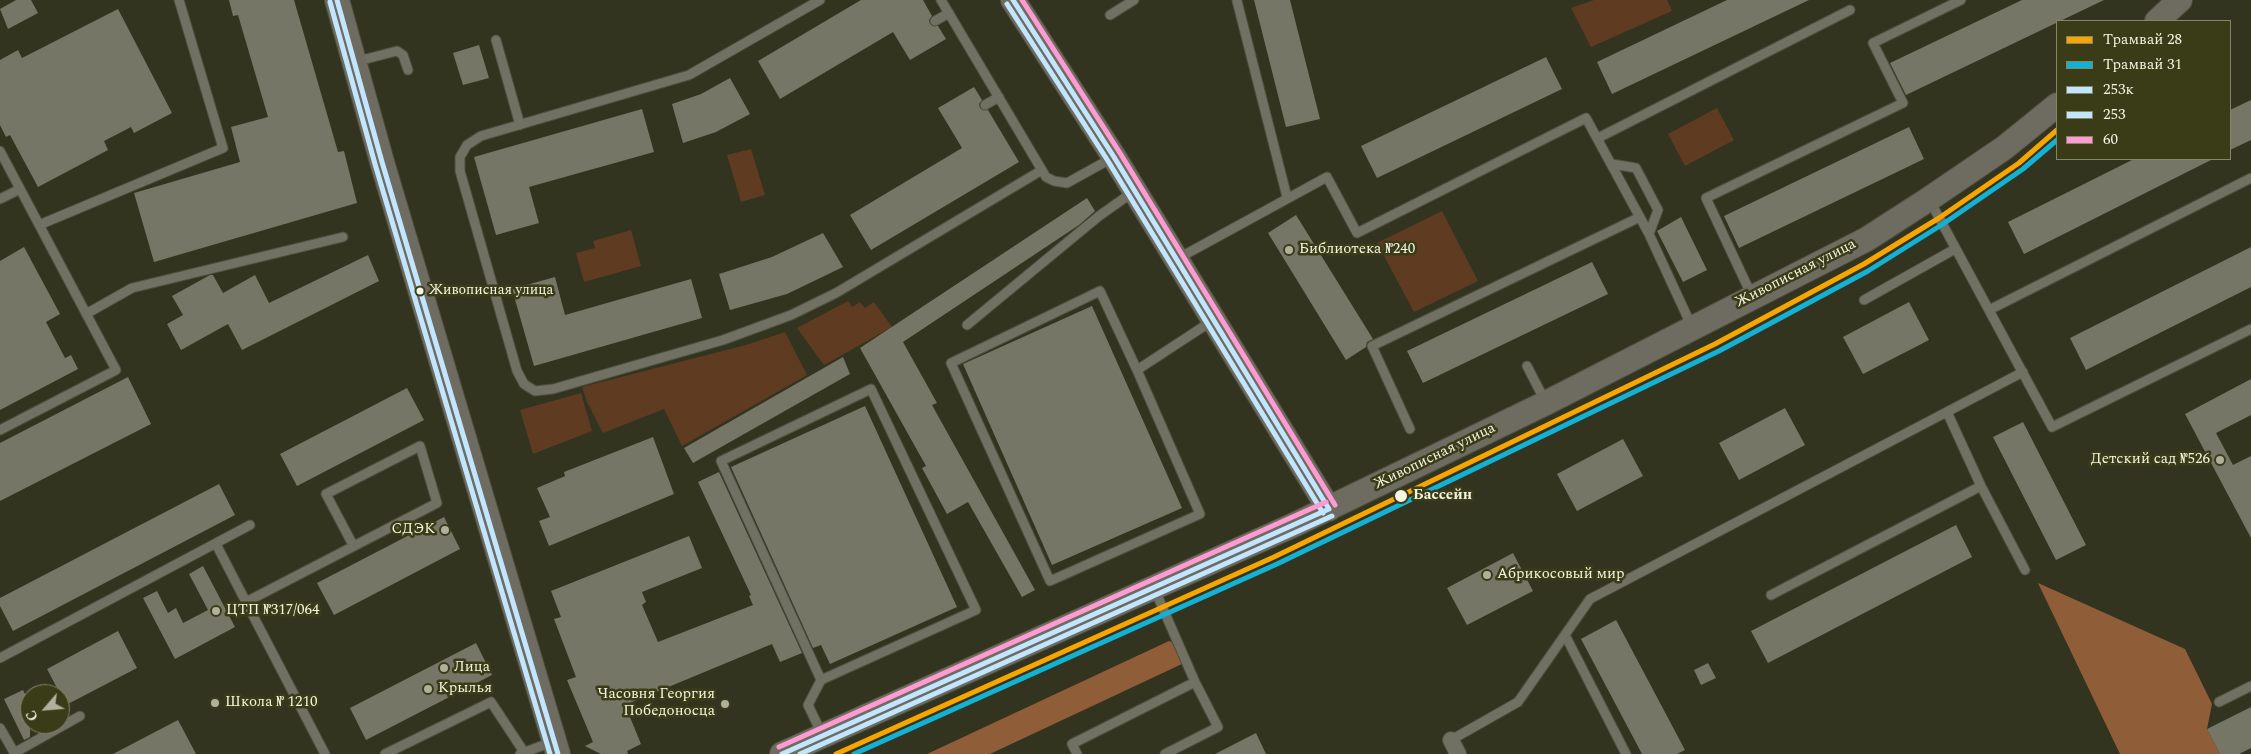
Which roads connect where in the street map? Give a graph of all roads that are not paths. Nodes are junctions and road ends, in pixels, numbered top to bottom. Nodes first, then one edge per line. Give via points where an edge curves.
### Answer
1 (179, 0) edge
2 (337, 0) edge
3 (820, 0) edge
4 (941, 0) edge
5 (1013, 0) edge
6 (1134, 0) edge
7 (1961, 0) edge
8 (2180, 0) edge
9 (1237, 1) dead end
10 (1850, 10) dead end
11 (948, 12) junction
12 (1110, 15) dead end
13 (2158, 20) edge
14 (935, 21) dead end
15 (496, 40) dead end
16 (354, 62) junction
17 (408, 70) dead end
18 (999, 97) junction
19 (985, 105) dead end
20 (2056, 106) edge
21 (520, 125) junction
22 (1598, 138) junction
23 (0, 151) edge
24 (1114, 157) junction
25 (1612, 164) junction
26 (1042, 170) junction
27 (2251, 178) edge
28 (20, 189) junction
29 (1135, 191) junction
30 (1287, 197) junction
31 (0, 199) edge
32 (1929, 199) junction
33 (1640, 217) junction
34 (38, 225) junction
35 (1648, 234) junction
36 (343, 237) dead end
37 (1955, 249) junction
38 (1177, 260) junction
39 (1753, 296) junction
40 (1864, 300) dead end
41 (1989, 310) junction
42 (86, 314) junction
43 (1214, 320) junction
44 (968, 325) dead end
45 (1692, 327) junction
46 (2251, 328) edge
47 (1527, 366) dead end
48 (1137, 370) junction
49 (2023, 372) junction
50 (1546, 403) junction
51 (1947, 412) junction
52 (1410, 429) dead end
53 (0, 430) edge
54 (1981, 486) junction
55 (1328, 509) junction
56 (250, 525) dead end
57 (216, 544) junction
58 (353, 545) junction
59 (2025, 570) dead end
60 (1154, 588) junction
61 (1770, 595) dead end
62 (246, 602) junction
63 (1565, 635) junction
64 (0, 658) edge
65 (821, 680) junction
66 (1195, 682) junction
67 (2251, 686) edge
68 (2219, 702) dead end
69 (80, 716) dead end
70 (1, 734) edge
71 (823, 736) junction
72 (1454, 747) edge
73 (556, 748) edge
74 (522, 753) edge
75 (14, 754) edge
76 (325, 754) edge
77 (385, 754) edge
78 (782, 754) edge
79 (1077, 754) edge
80 (1164, 754) edge
81 (1626, 754) edge

1 - 34 lane via 223,148
2 - 16 street
3 - 21 lane via 689,76
4 - 11 lane
5 - 24 street
6 - 12 lane
7 - 39 lane via 1873,43 1903,103 1706,198
8 - 13 street
9 - 30 lane
10 - 22 lane
11 - 14 lane
11 - 18 lane
15 - 21 lane
16 - 17 lane via 397,51 403,55
16 - 73 street
18 - 19 lane
18 - 26 lane
20 - 32 street, Живописная улица via 2004,148
21 - 26 lane via 472,140 460,156 460,170 520,378 529,388 542,391 723,340 791,315 836,293
22 - 25 lane
22 - 30 lane via 1586,118 1357,233 1326,177
23 - 28 lane
24 - 26 lane via 1067,183 1054,182
24 - 29 street
25 - 33 lane
25 - 35 lane via 1636,168 1658,210
27 - 41 lane
28 - 31 lane
28 - 34 lane
29 - 38 street
29 - 44 lane via 1099,216
30 - 38 lane
32 - 37 lane
32 - 39 street, Живописная улица via 1867,239
33 - 35 lane
33 - 52 lane via 1372,346
34 - 42 lane
35 - 45 lane
36 - 42 lane via 132,288
37 - 40 lane
37 - 41 lane
38 - 43 street
39 - 45 street, Живописная улица
41 - 49 lane
42 - 53 lane via 116,370
43 - 48 lane
43 - 55 street
45 - 50 street, Живописная улица
46 - 49 lane via 2052,427
47 - 50 lane
48 - 48 lane via 1200,514 1050,581 951,363 1100,291
49 - 51 lane
50 - 55 street, Живописная улица
51 - 54 lane
51 - 63 lane via 1590,599
54 - 59 lane
54 - 61 lane
55 - 60 street, Живописная улица
56 - 57 lane
57 - 62 lane
57 - 64 lane
58 - 58 lane via 437,503 420,446 326,494
58 - 62 lane
60 - 66 lane
60 - 71 street, Живописная улица
62 - 76 lane
63 - 72 lane via 1518,702
63 - 81 lane
65 - 65 lane via 721,461 870,389 976,610
65 - 71 lane via 808,705
66 - 79 lane via 1072,744
66 - 80 lane via 1218,727
67 - 68 lane
69 - 75 lane
70 - 75 lane
71 - 78 street, Живописная улица
73 - 74 lane
74 - 77 lane via 491,702

